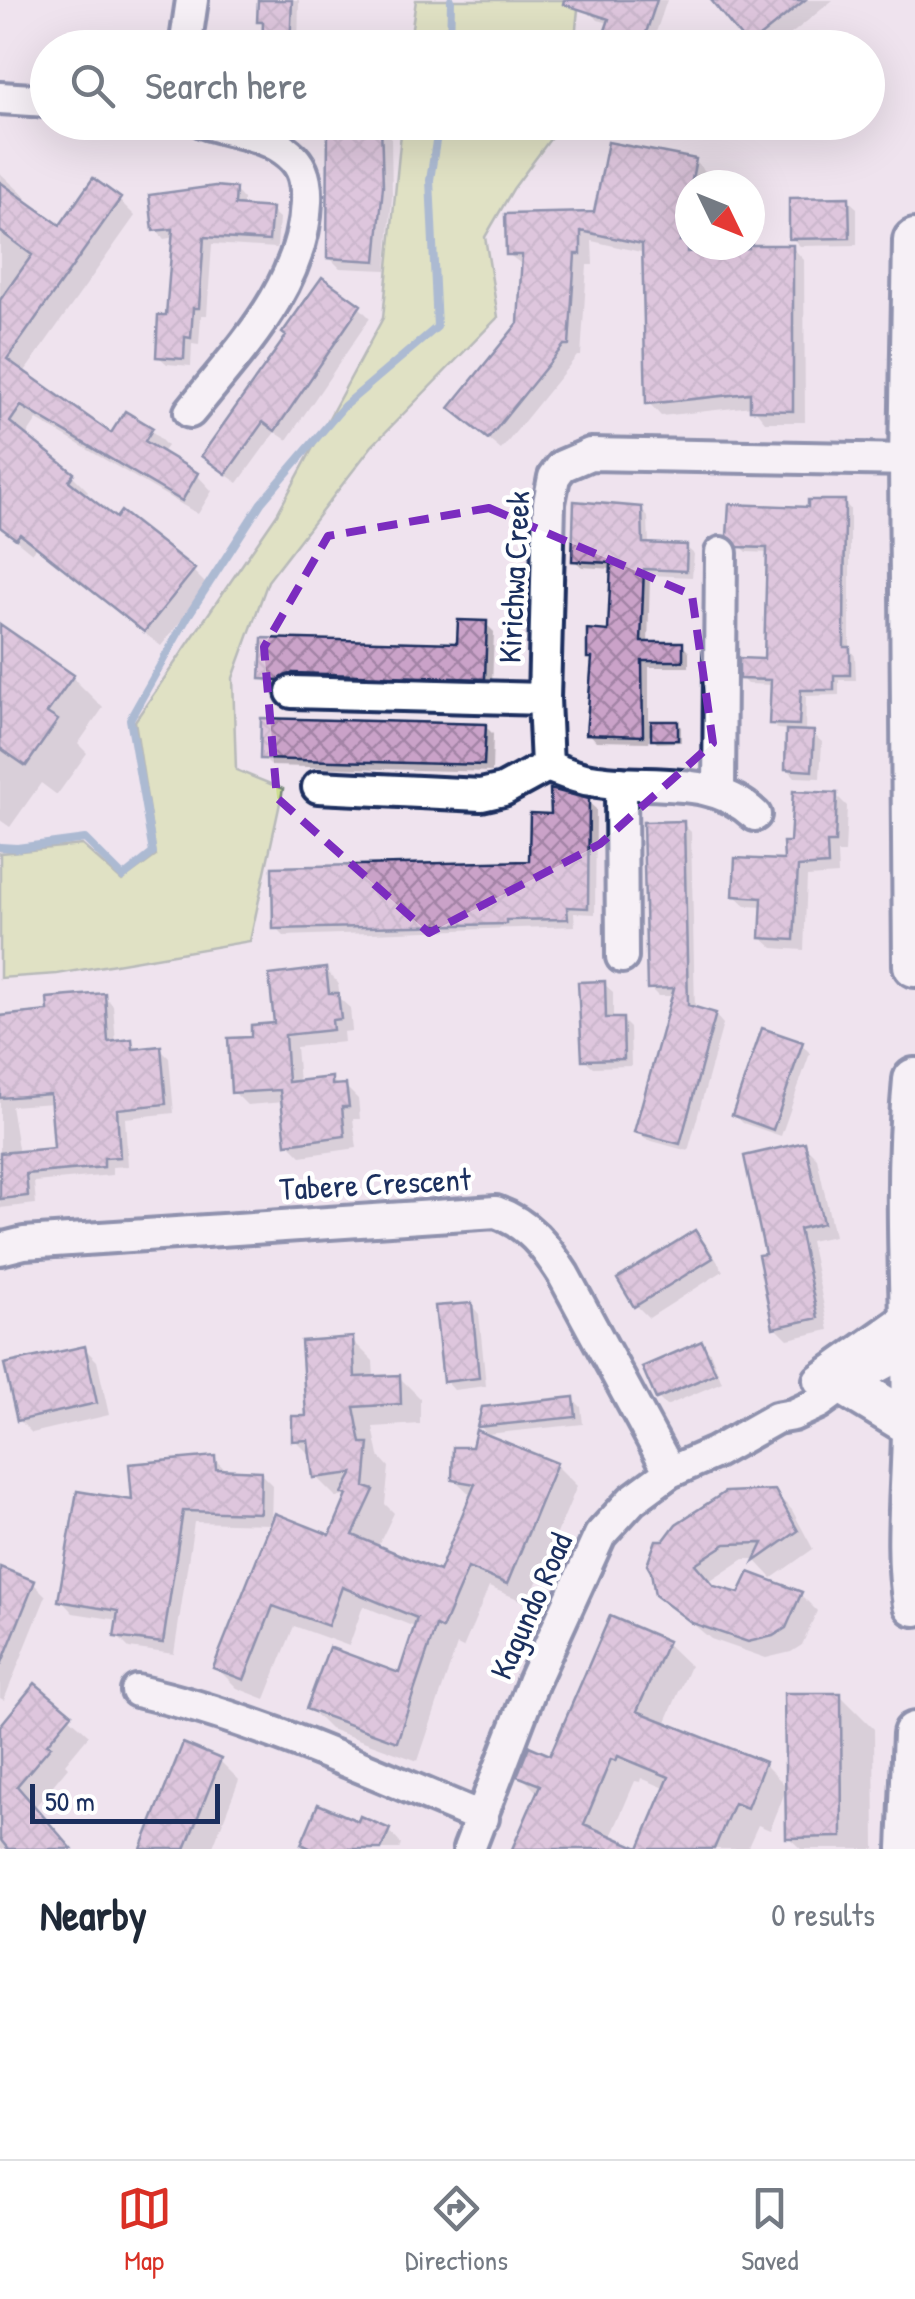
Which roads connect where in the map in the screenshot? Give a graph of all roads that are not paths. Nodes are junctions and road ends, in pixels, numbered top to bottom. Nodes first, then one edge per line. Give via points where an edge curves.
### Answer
1 (192, 0) edge
2 (188, 30) edge
3 (0, 98) edge
4 (30, 100) edge
5 (267, 140) edge
6 (915, 241) edge
7 (190, 412) dead end
8 (911, 460) junction
9 (721, 553) dead end
10 (292, 692) dead end
11 (544, 700) junction
12 (547, 766) junction
13 (621, 783) junction
14 (318, 787) dead end
15 (718, 791) junction
16 (756, 815) dead end
17 (622, 958) dead end
18 (915, 964) edge
19 (915, 1080) edge
20 (0, 1248) edge
21 (914, 1330) edge
22 (845, 1384) junction
23 (776, 1418) junction
24 (914, 1426) edge
25 (670, 1472) junction
26 (915, 1604) edge
27 (138, 1690) dead end
28 (915, 1734) edge
29 (483, 1818) junction
30 (469, 1849) edge
31 (910, 1849) edge

1 - 2 street
3 - 4 street
5 - 7 street via 300,166 306,188 292,268 264,319
6 - 8 main road
8 - 11 street, Kirichwa Creek via 590,454 562,466 548,518
8 - 18 main road
9 - 15 street
10 - 11 street
11 - 12 street, Kirichwa Creek
12 - 13 street
12 - 14 street via 482,795
13 - 15 street
13 - 17 street
15 - 16 street
19 - 21 main road via 908,1156
20 - 25 street, Tabere Crescent via 496,1212 543,1244
21 - 22 street, Kagundo Road
21 - 23 street, Kagundo Road via 786,1404
21 - 24 main road
22 - 23 street, Kagundo Road via 794,1415
22 - 24 main road
23 - 25 street, Kagundo Road
24 - 26 main road
25 - 29 street, Kagundo Road via 600,1535 533,1682
27 - 29 street via 297,1742
28 - 31 main road
29 - 30 street, Kagundo Road

